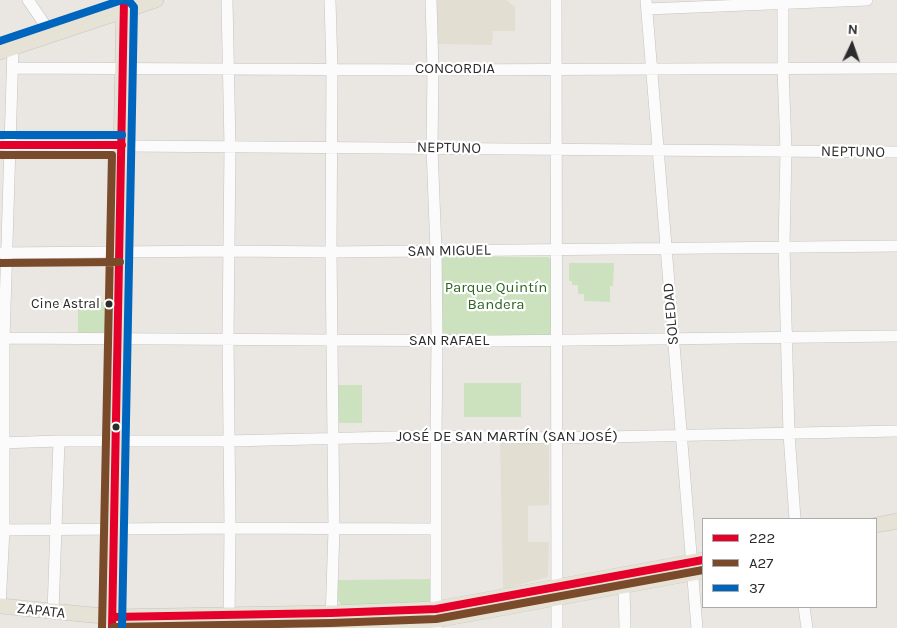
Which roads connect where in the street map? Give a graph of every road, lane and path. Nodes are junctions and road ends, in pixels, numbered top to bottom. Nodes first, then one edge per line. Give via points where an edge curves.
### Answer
1 (28, 0) edge
2 (156, 0) edge
3 (227, 0) edge
4 (330, 0) edge
5 (431, 0) edge
6 (556, 0) edge
7 (867, 0) edge
8 (783, 2) edge
9 (647, 4) edge
10 (124, 5) edge
11 (52, 35) junction
12 (6, 50) edge
13 (13, 68) junction
14 (123, 68) junction
15 (230, 68) junction
16 (332, 68) junction
17 (651, 68) junction
18 (782, 68) junction
19 (897, 68) edge
20 (556, 69) junction
21 (433, 70) junction
22 (5, 145) edge
23 (122, 145) junction
24 (230, 147) junction
25 (332, 148) junction
26 (432, 148) junction
27 (557, 149) junction
28 (658, 150) junction
29 (786, 151) junction
30 (897, 152) edge
31 (784, 246) junction
32 (897, 246) edge
33 (665, 248) junction
34 (436, 250) junction
35 (557, 250) junction
36 (230, 251) junction
37 (120, 252) junction
38 (331, 252) junction
39 (3, 253) edge
40 (897, 336) edge
41 (2, 338) edge
42 (787, 338) junction
43 (119, 339) junction
44 (228, 339) junction
45 (332, 340) junction
46 (673, 340) junction
47 (437, 341) junction
48 (557, 341) junction
49 (897, 431) edge
50 (789, 434) junction
51 (436, 436) junction
52 (681, 436) junction
53 (556, 438) junction
54 (333, 439) junction
55 (59, 441) junction
56 (228, 441) junction
57 (116, 442) junction
58 (2, 443) edge
59 (795, 518) edge
60 (897, 521) edge
61 (877, 525) edge
62 (230, 528) junction
63 (56, 529) junction
64 (115, 529) junction
65 (334, 529) junction
66 (435, 529) junction
67 (2, 530) edge
68 (897, 531) edge
69 (877, 535) edge
70 (698, 566) edge
71 (624, 586) junction
72 (557, 592) junction
73 (0, 606) edge
74 (804, 608) edge
75 (53, 612) junction
76 (436, 619) edge
77 (331, 622) edge
78 (113, 623) edge
79 (229, 623) edge
80 (195, 628) edge
81 (557, 628) edge
82 (624, 628) edge
83 (697, 628) edge
84 (807, 628) edge

1 - 11 street
2 - 10 main road
3 - 15 street
4 - 16 street
5 - 21 street
6 - 20 street
7 - 8 street
8 - 9 street
8 - 18 street
9 - 17 street, SOLEDAD
10 - 11 main road
10 - 14 main road
11 - 12 main road
12 - 13 street
13 - 14 street, CONCORDIA
13 - 22 street
14 - 15 street, CONCORDIA
14 - 23 main road
15 - 16 street, CONCORDIA
15 - 24 street
16 - 21 street, CONCORDIA
16 - 25 street
17 - 18 street, CONCORDIA
17 - 20 street, CONCORDIA
17 - 28 street, SOLEDAD
18 - 19 street, CONCORDIA
18 - 29 street
20 - 21 street, CONCORDIA
20 - 27 street
21 - 26 street
22 - 23 street, NEPTUNO
22 - 39 street
23 - 24 street, NEPTUNO
23 - 37 main road
24 - 25 street, NEPTUNO
24 - 36 street
25 - 26 street, NEPTUNO
25 - 38 street
26 - 27 street, NEPTUNO
26 - 34 street
27 - 28 street, NEPTUNO
27 - 35 street
28 - 29 street, NEPTUNO
28 - 33 street, SOLEDAD
29 - 30 street, NEPTUNO
29 - 31 street
31 - 32 street, SAN MIGUEL
31 - 33 street, SAN MIGUEL
31 - 42 street
33 - 35 street, SAN MIGUEL
33 - 46 street, SOLEDAD
34 - 35 street, SAN MIGUEL
34 - 38 street, SAN MIGUEL
34 - 47 street
35 - 48 street
36 - 37 street, SAN MIGUEL
36 - 38 street, SAN MIGUEL
36 - 44 street
37 - 39 street, SAN MIGUEL
37 - 43 main road
38 - 45 street
39 - 41 street
40 - 42 street, SAN RAFAEL
41 - 43 street, SAN RAFAEL
41 - 58 street
42 - 46 street, SAN RAFAEL
42 - 50 street
43 - 44 street, SAN RAFAEL
43 - 57 main road
44 - 45 street, SAN RAFAEL
44 - 56 street
45 - 47 street, SAN RAFAEL
45 - 54 street
46 - 48 street, SAN RAFAEL
46 - 52 street, SOLEDAD
47 - 48 street, SAN RAFAEL
47 - 51 street
48 - 53 street
49 - 50 street, JOSÉ DE SAN MARTÍN (SAN JOSÉ)
50 - 52 street, JOSÉ DE SAN MARTÍN (SAN JOSÉ)
50 - 59 street
51 - 53 street, JOSÉ DE SAN MARTÍN (SAN JOSÉ)
51 - 54 street, JOSÉ DE SAN MARTÍN (SAN JOSÉ)
51 - 66 street
52 - 53 street, JOSÉ DE SAN MARTÍN (SAN JOSÉ)
52 - 70 street, SOLEDAD
53 - 72 street
54 - 56 street, JOSÉ DE SAN MARTÍN (SAN JOSÉ)
54 - 65 street
55 - 57 street, JOSÉ DE SAN MARTÍN (SAN JOSÉ)
55 - 58 street, JOSÉ DE SAN MARTÍN (SAN JOSÉ)
55 - 63 street
56 - 57 street, JOSÉ DE SAN MARTÍN (SAN JOSÉ)
56 - 62 street
57 - 64 main road
58 - 67 street
60 - 61 main road
62 - 64 street
62 - 65 street
62 - 79 street
63 - 64 street
63 - 67 street
63 - 75 street
64 - 78 main road
65 - 66 street
65 - 77 street
66 - 76 street
67 - 73 street
68 - 69 main road
70 - 71 main road
70 - 72 main road
70 - 83 street, SOLEDAD
71 - 72 main road
71 - 82 street
72 - 76 main road
72 - 81 street
73 - 75 main road, ZAPATA
74 - 84 street
75 - 78 main road, ZAPATA
76 - 77 main road
77 - 79 main road
78 - 79 main road, ZAPATA
79 - 80 main road

